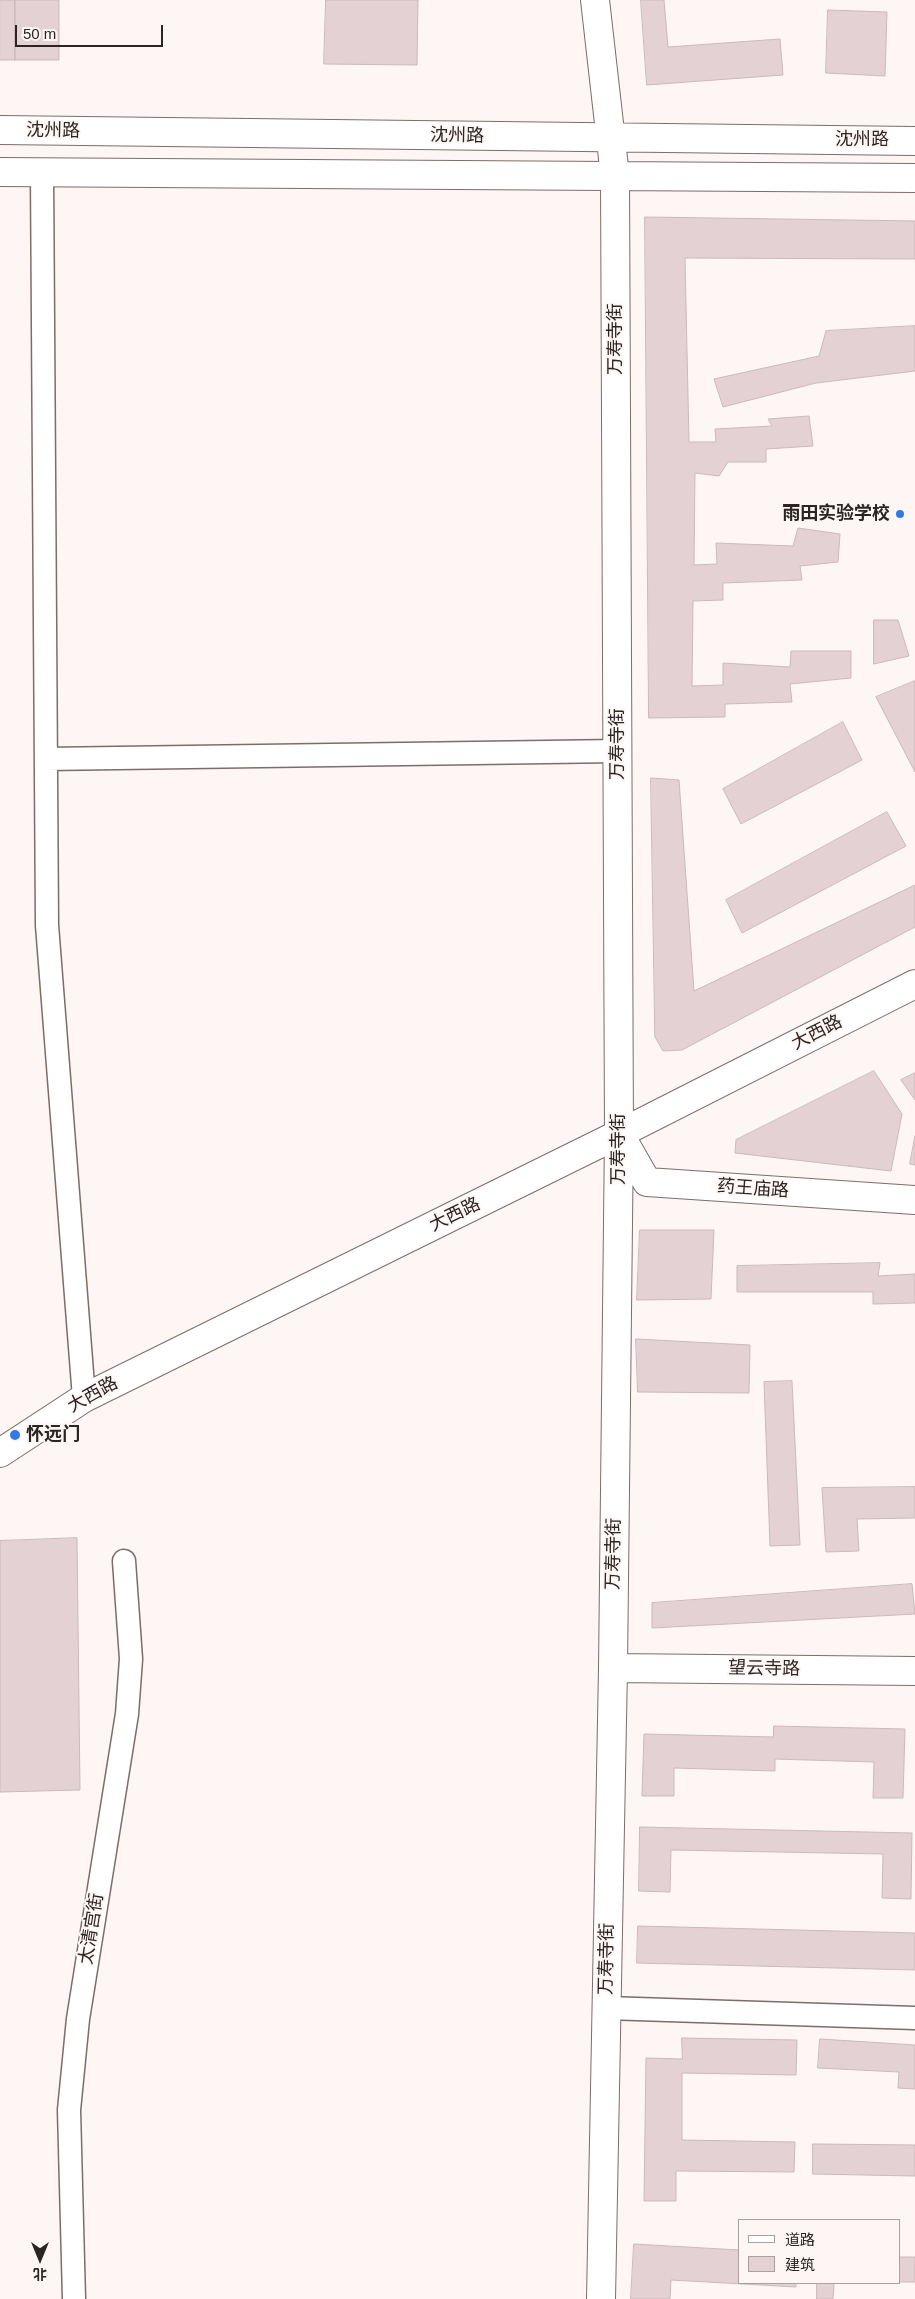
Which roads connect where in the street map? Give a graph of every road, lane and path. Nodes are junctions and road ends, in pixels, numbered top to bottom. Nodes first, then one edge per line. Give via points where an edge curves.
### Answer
1 (595, 0) edge
2 (0, 130) edge
3 (612, 138) junction
4 (915, 141) edge
5 (0, 172) edge
6 (42, 172) junction
7 (615, 176) junction
8 (915, 178) edge
9 (618, 751) junction
10 (46, 758) junction
11 (915, 984) edge
12 (619, 1134) junction
13 (915, 1200) edge
14 (84, 1398) junction
15 (0, 1453) edge
16 (124, 1561) dead end
17 (613, 1668) junction
18 (915, 1671) edge
19 (606, 2008) junction
20 (915, 2018) edge
21 (74, 2299) edge
22 (601, 2299) edge

1 - 3 street, 万寿寺街
2 - 3 street, 沈州路
3 - 4 street, 沈州路
3 - 7 street, 万寿寺街
5 - 6 street
6 - 7 street
6 - 10 street
7 - 8 street
7 - 9 street, 万寿寺街
9 - 10 street
9 - 12 street, 万寿寺街
10 - 14 street via 47,925
11 - 12 street, 大西路
12 - 13 street, 药王庙路 via 647,1182
12 - 14 street, 大西路
12 - 17 street, 万寿寺街
14 - 15 street, 大西路
16 - 21 street, 太清宫街 via 130,1659 127,1714 78,2019 68,2110
17 - 18 street, 望云寺路
17 - 19 street, 万寿寺街
19 - 20 street
19 - 22 street, 万寿寺街

